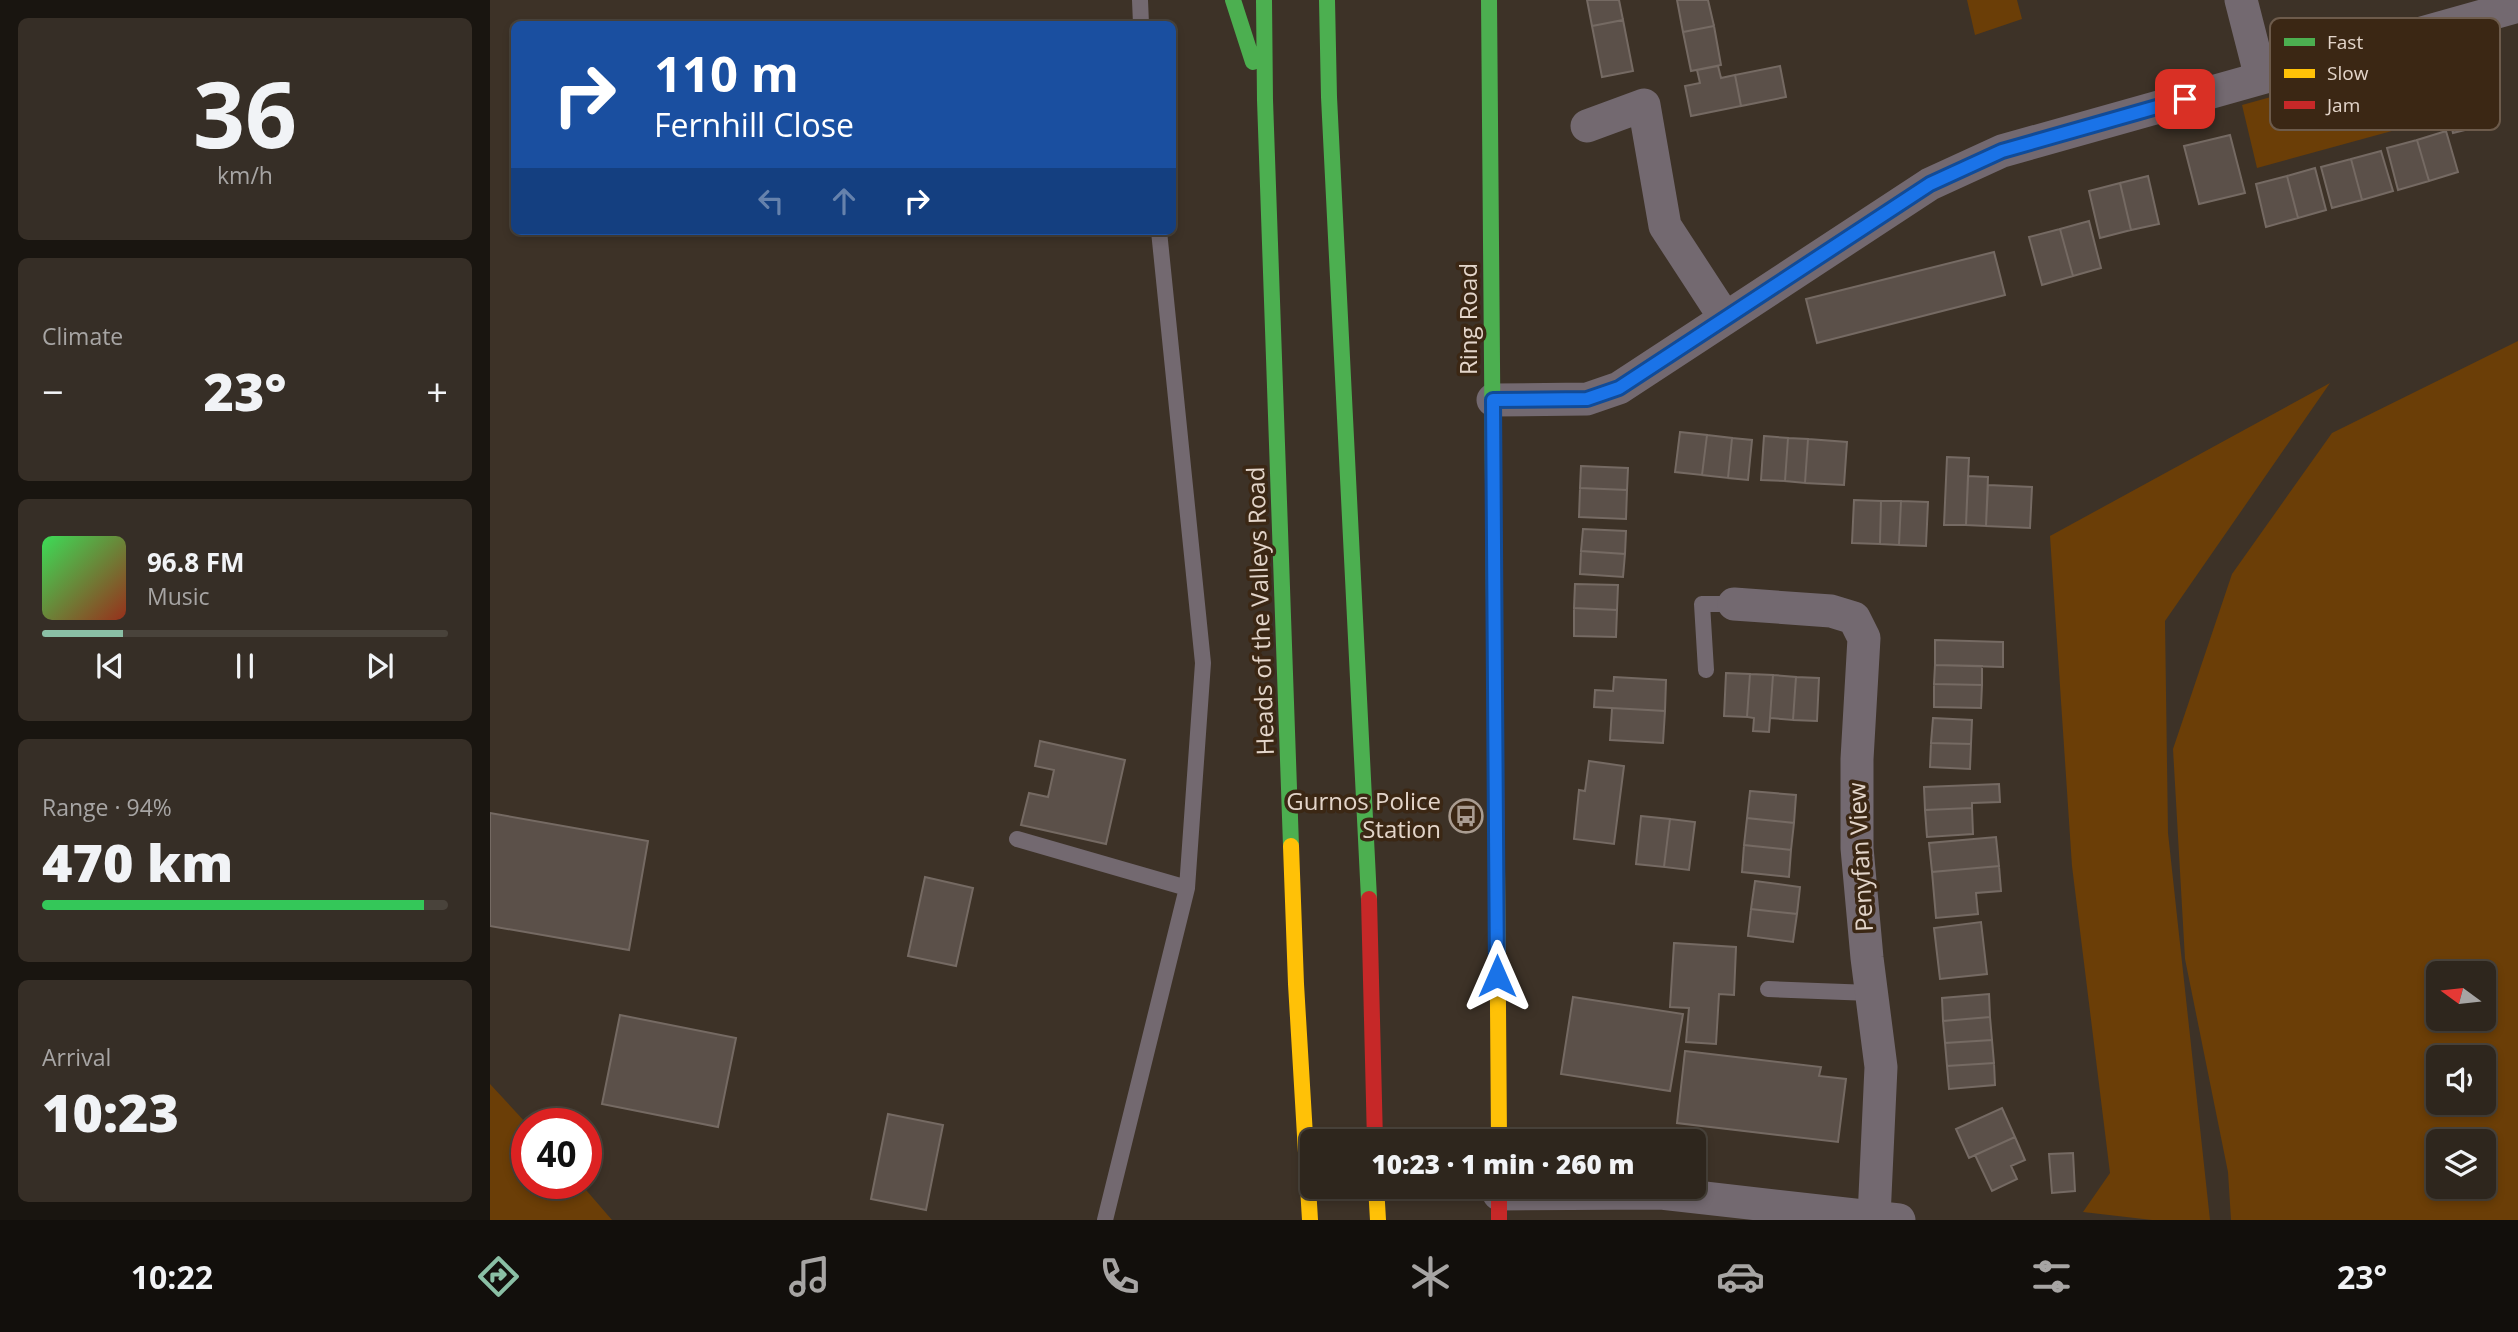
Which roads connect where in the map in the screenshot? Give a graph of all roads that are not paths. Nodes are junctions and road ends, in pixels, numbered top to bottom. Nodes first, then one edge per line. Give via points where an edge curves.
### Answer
1 (1140, 0) edge
2 (1233, 0) edge
3 (1264, 0) edge
4 (1326, 0) edge
5 (1489, 0) edge
6 (2241, 0) edge
7 (2518, 6) edge
8 (2473, 18) edge
9 (1141, 21) edge
10 (1344, 36) dead end
11 (2270, 75) edge
12 (2261, 78) junction
13 (1329, 97) junction
14 (1265, 100) junction
15 (1587, 126) dead end
16 (1158, 235) edge
17 (1725, 318) junction
18 (1493, 400) junction
19 (1734, 604) joint
20 (1706, 670) dead end
21 (1017, 839) dead end
22 (1187, 888) junction
23 (1768, 989) dead end
24 (1871, 993) junction
25 (1375, 1129) edge
26 (1499, 1129) edge
27 (1377, 1199) edge
28 (1499, 1200) edge
29 (1739, 1212) edge
30 (1886, 1219) edge
31 (1105, 1220) edge
32 (1310, 1220) edge
33 (1378, 1220) edge

1 - 9 lane
2 - 14 main road
3 - 14 main road, Heads of the Valleys Road
4 - 13 main road
5 - 18 main road, Ring Road
6 - 12 street
7 - 8 street
10 - 13 main road
11 - 12 street
12 - 17 street via 2002,151 1930,184
13 - 25 main road via 1369,894
14 - 32 main road, Heads of the Valleys Road via 1297,984
15 - 17 street via 1644,105 1665,226
16 - 22 lane via 1203,663
17 - 18 street via 1619,388 1587,399
18 - 26 main road, Ring Road
19 - 20 lane via 1702,604
19 - 24 street, Penyfan View via 1831,611 1854,618 1864,638 1857,848
21 - 22 lane
22 - 31 lane
23 - 24 lane
24 - 30 street, Penyfan View via 1881,1067
27 - 33 main road
28 - 29 street via 1661,1193
29 - 30 street

